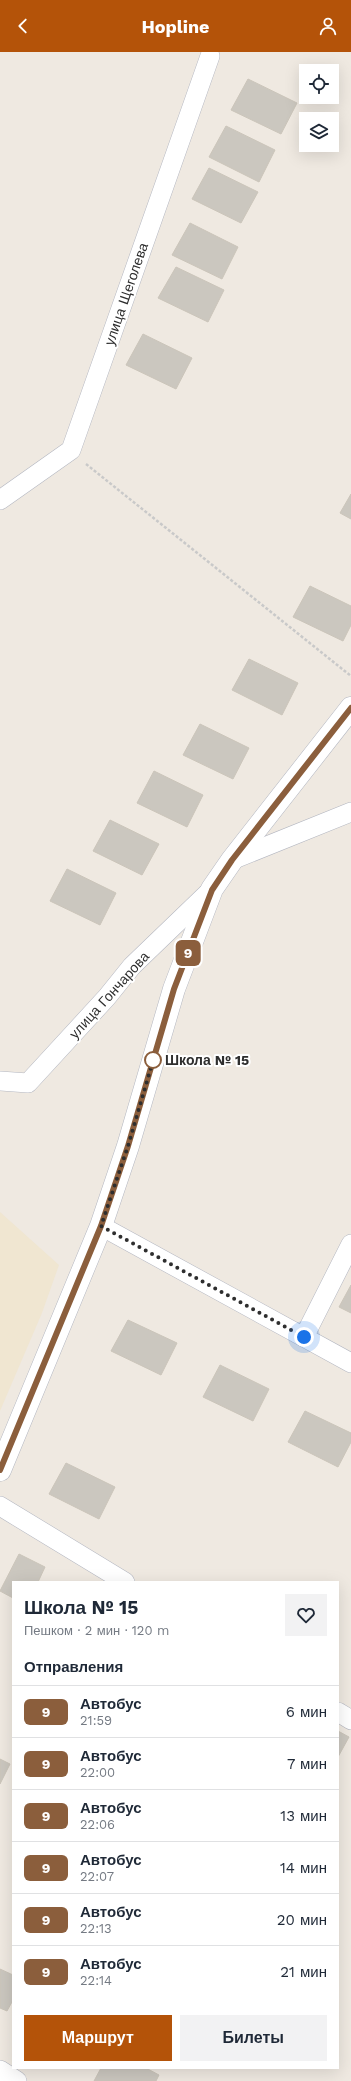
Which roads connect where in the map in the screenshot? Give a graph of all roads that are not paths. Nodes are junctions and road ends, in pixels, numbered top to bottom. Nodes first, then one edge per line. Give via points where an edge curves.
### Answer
1 (210, 56) dead end
2 (0, 500) edge
3 (351, 708) edge
4 (351, 812) edge
5 (232, 860) junction
6 (212, 890) junction
7 (0, 1081) edge
8 (101, 1226) junction
9 (351, 1244) edge
10 (304, 1337) junction
11 (351, 1363) edge
12 (0, 1470) edge
13 (0, 1506) edge
14 (123, 1581) edge
15 (339, 1713) edge
16 (351, 1720) edge
17 (0, 2070) edge
18 (17, 2081) edge

1 - 2 street, улица Щеголева via 74,442 69,451
3 - 5 street, улица Гончарова
4 - 5 street
5 - 6 street, улица Гончарова
6 - 7 street, улица Гончарова via 132,966 28,1083
6 - 8 street, улица Гончарова via 174,989 128,1146
8 - 10 street
8 - 12 street, улица Гончарова
9 - 10 street
10 - 11 street
13 - 14 street
15 - 16 street
17 - 18 street

